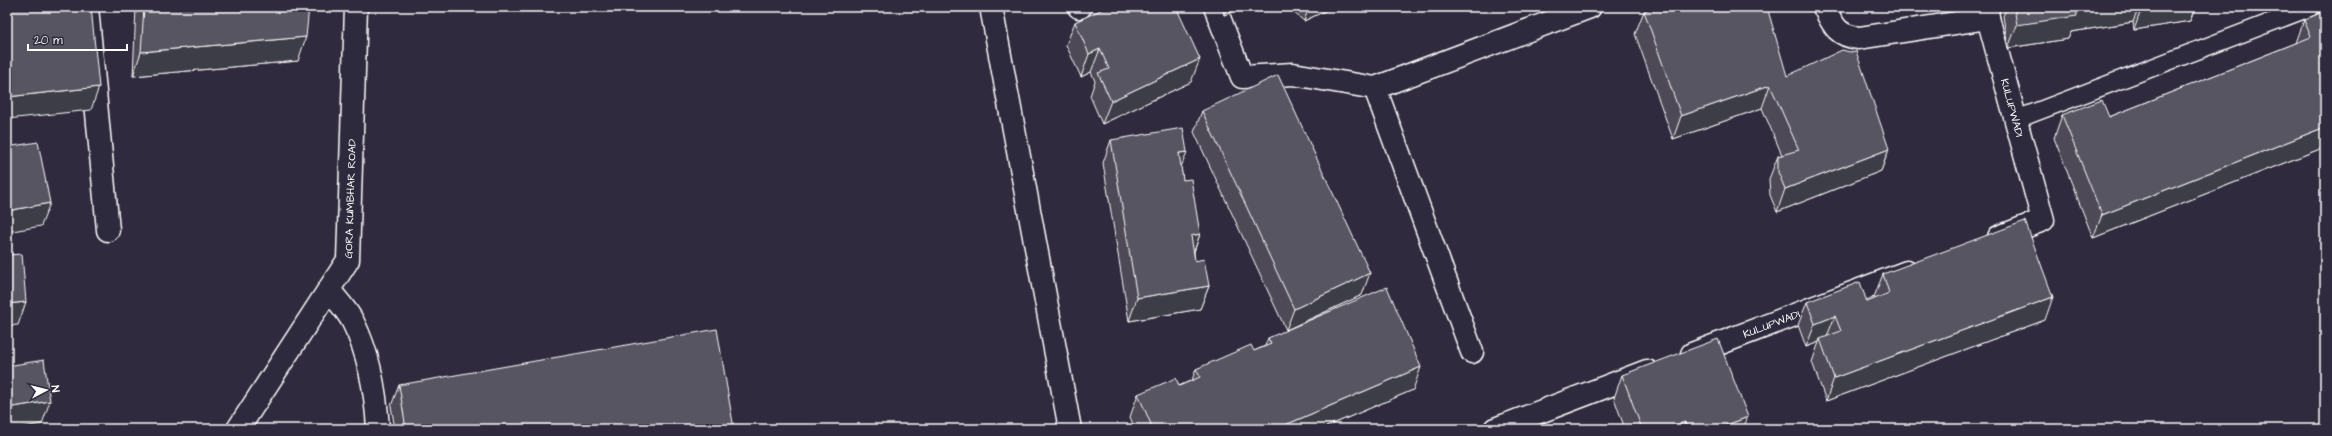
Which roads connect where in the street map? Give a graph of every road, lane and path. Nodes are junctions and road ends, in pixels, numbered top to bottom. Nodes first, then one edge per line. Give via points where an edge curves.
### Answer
1 (87, 7) edge
2 (356, 7) edge
3 (991, 7) edge
4 (1215, 7) edge
5 (1590, 7) edge
6 (1824, 7) edge
7 (2311, 7) edge
8 (1988, 13) edge
9 (1375, 88) junction
10 (2015, 120) junction
11 (108, 230) dead end
12 (1983, 243) edge
13 (1923, 266) edge
14 (329, 290) junction
15 (1472, 352) dead end
16 (238, 429) edge
17 (378, 429) edge
18 (1070, 429) edge
19 (1495, 429) edge

1 - 11 street
2 - 14 street, GORA KUMBHAR ROAD via 348,260
3 - 18 street
4 - 9 street via 1242,77 1293,74
5 - 9 street
6 - 8 street via 1834,27 1846,37 1859,38
7 - 10 lane
8 - 10 street, KULUPWADI
9 - 15 street
10 - 12 street, KULUPWADI via 2043,220
13 - 19 street, KULUPWADI
14 - 16 street, GORA KUMBHAR ROAD
14 - 17 street via 352,320 363,348 376,404

